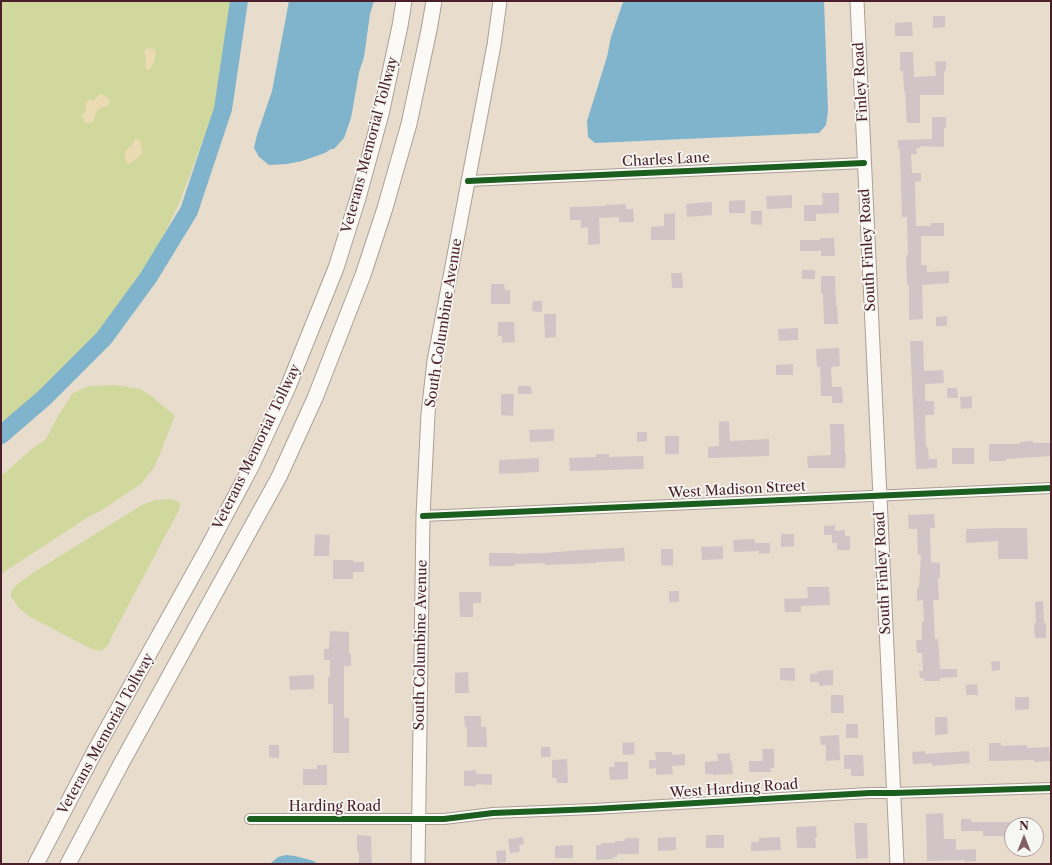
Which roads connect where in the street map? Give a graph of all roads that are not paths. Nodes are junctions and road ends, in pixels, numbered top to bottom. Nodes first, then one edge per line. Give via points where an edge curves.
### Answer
1 (404, 1) edge
2 (434, 1) edge
3 (500, 1) edge
4 (857, 1) edge
5 (864, 163) junction
6 (468, 181) junction
7 (1051, 488) edge
8 (879, 495) junction
9 (423, 516) junction
10 (1051, 788) edge
11 (894, 793) junction
12 (250, 819) dead end
13 (419, 819) junction
14 (36, 864) edge
15 (68, 864) edge
16 (418, 864) edge
17 (897, 864) edge

1 - 14 highway, Veterans Memorial Tollway via 381,114 358,198 336,268 288,387 251,467 96,749
2 - 15 highway, Veterans Memorial Tollway via 409,124 385,208 364,275 315,398 278,477
3 - 6 main road, South Columbine Avenue
4 - 5 main road, Finley Road
5 - 6 street, Charles Lane
5 - 8 main road, South Finley Road
6 - 9 main road, South Columbine Avenue via 434,361 428,414
7 - 8 street, West Madison Street
8 - 9 street, West Madison Street
8 - 11 main road, South Finley Road
9 - 13 main road, South Columbine Avenue
10 - 11 street, West Harding Road
11 - 13 street, West Harding Road
11 - 17 main road, South Finley Road
12 - 13 street, Harding Road
13 - 16 main road, South Columbine Avenue

